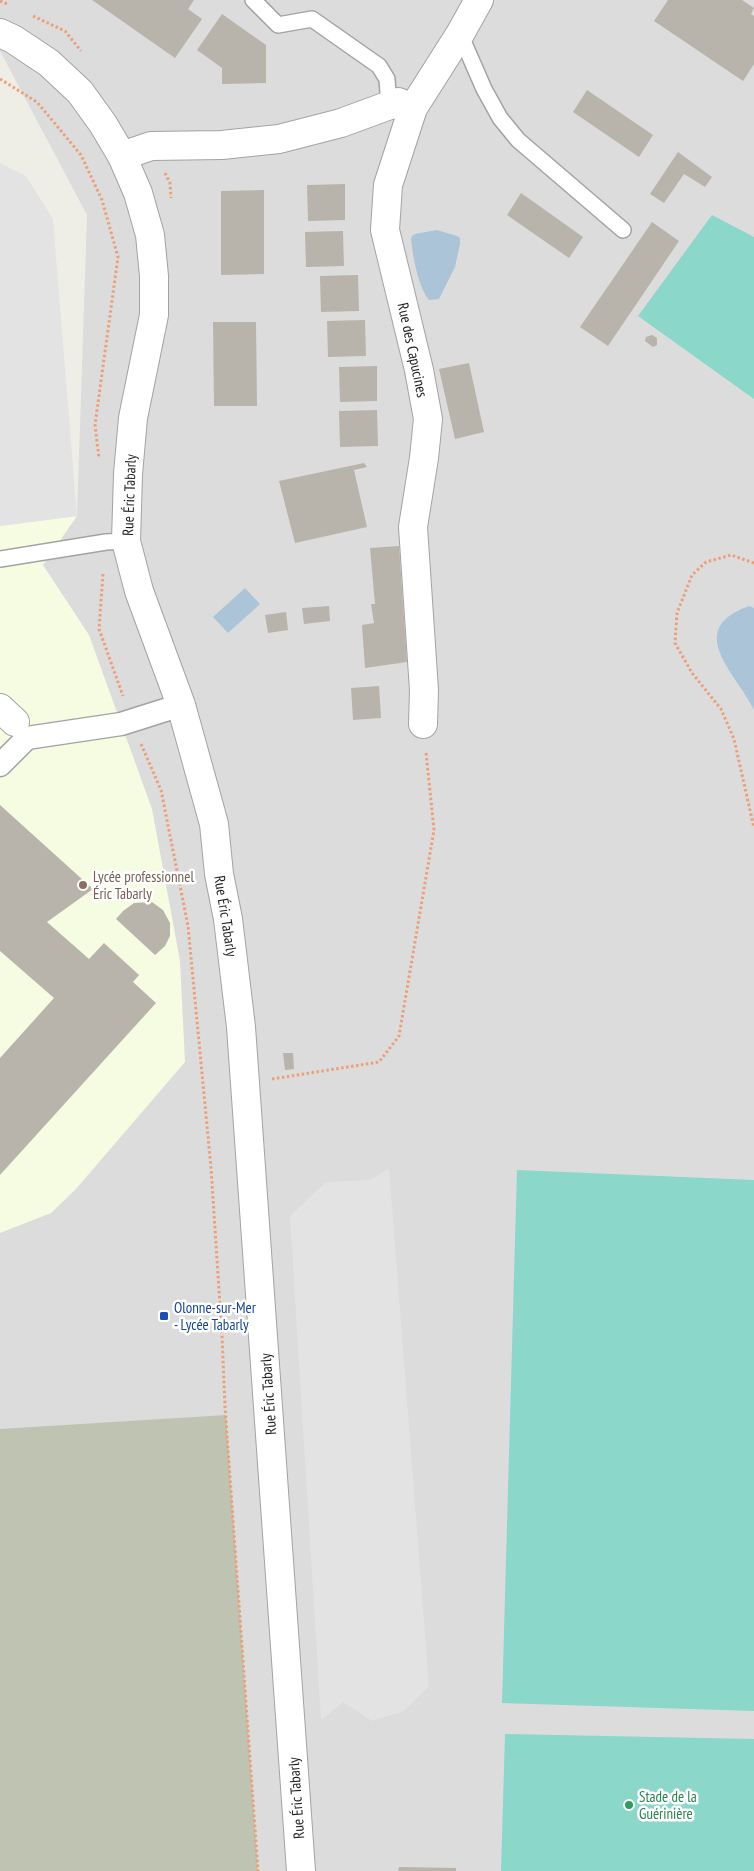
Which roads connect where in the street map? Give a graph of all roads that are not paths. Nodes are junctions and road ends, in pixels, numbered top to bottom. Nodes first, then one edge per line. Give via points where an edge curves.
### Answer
1 (253, 0) edge
2 (479, 0) edge
3 (0, 33) edge
4 (460, 34) junction
5 (401, 107) junction
6 (122, 156) junction
7 (623, 230) dead end
8 (116, 541) junction
9 (0, 558) edge
10 (181, 705) junction
11 (423, 724) road end
12 (0, 765) edge
13 (301, 1871) edge

1 - 5 lane via 278,26 312,19 379,66
2 - 4 street, Rue des Capucines
3 - 6 street, Rue Éric Tabarly via 49,63 80,92
4 - 5 street, Rue des Capucines
4 - 7 lane via 484,89 500,118 518,140
5 - 6 street via 279,139 222,145 150,146
5 - 11 street, Rue des Capucines via 388,185 385,230 428,419 413,527 424,690
6 - 8 street, Rue Éric Tabarly via 138,193 150,235 154,315 133,418 128,474
8 - 9 lane
8 - 10 street, Rue Éric Tabarly via 139,591
10 - 12 street via 121,724 27,738
10 - 13 street, Rue Éric Tabarly via 214,824 241,1027

